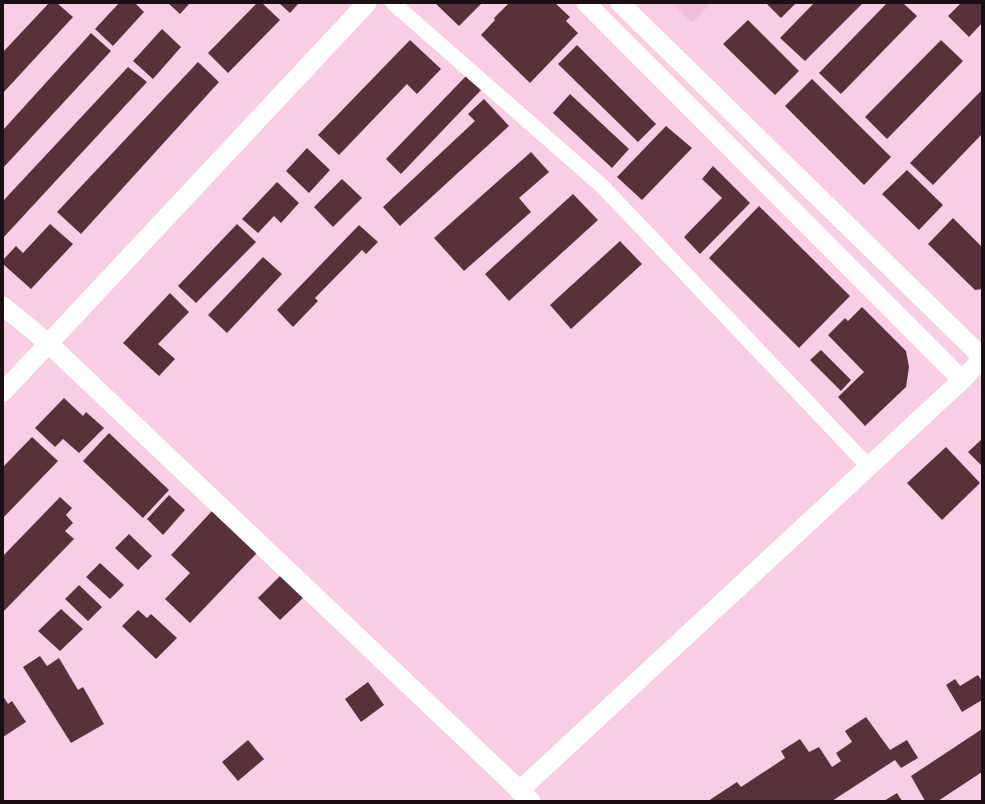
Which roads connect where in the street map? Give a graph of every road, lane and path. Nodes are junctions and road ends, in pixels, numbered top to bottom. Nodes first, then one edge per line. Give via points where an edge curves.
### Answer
1 (367, 3) edge
2 (393, 3) edge
3 (586, 3) edge
4 (620, 3) edge
5 (3, 306) edge
6 (48, 343) junction
7 (982, 358) edge
8 (962, 380) junction
9 (3, 392) edge
10 (869, 467) junction
11 (525, 796) edge

1 - 6 street
2 - 10 street via 602,186
3 - 8 street
4 - 7 street
5 - 6 street
6 - 9 street
6 - 11 street
7 - 8 street
8 - 10 street
10 - 11 street

